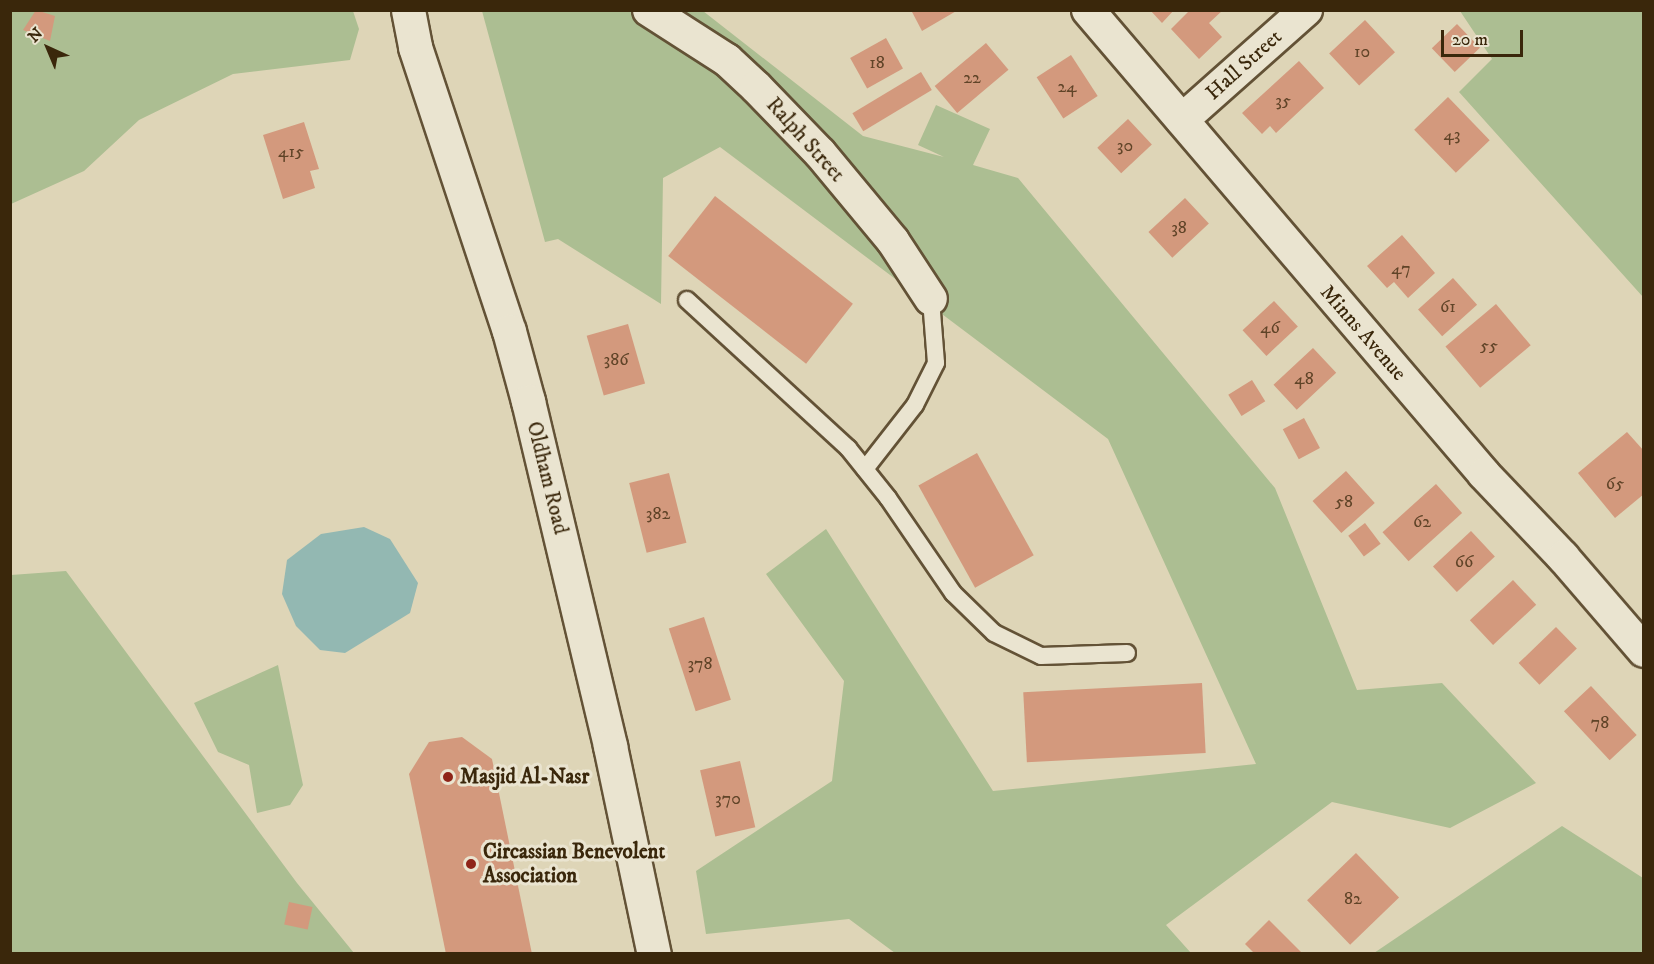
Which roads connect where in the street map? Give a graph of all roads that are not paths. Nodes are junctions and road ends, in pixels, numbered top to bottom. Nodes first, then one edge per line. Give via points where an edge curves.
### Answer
1 (408, 10) edge
2 (649, 10) edge
3 (1088, 10) edge
4 (1306, 10) edge
5 (1182, 120) junction
6 (931, 299) joint
7 (687, 300) dead end
8 (865, 469) junction
9 (1644, 651) edge
10 (1127, 653) dead end
11 (654, 954) edge

1 - 11 street, Oldham Road via 415,47 528,400
2 - 6 street, Ralph Street via 727,60 756,87 820,153 893,241
3 - 5 street, Minns Avenue
4 - 5 street, Hall Street
5 - 9 street, Minns Avenue via 1484,474
6 - 8 lane via 936,363 915,405
7 - 8 lane via 848,448
8 - 10 lane via 953,593 994,633 1041,656

